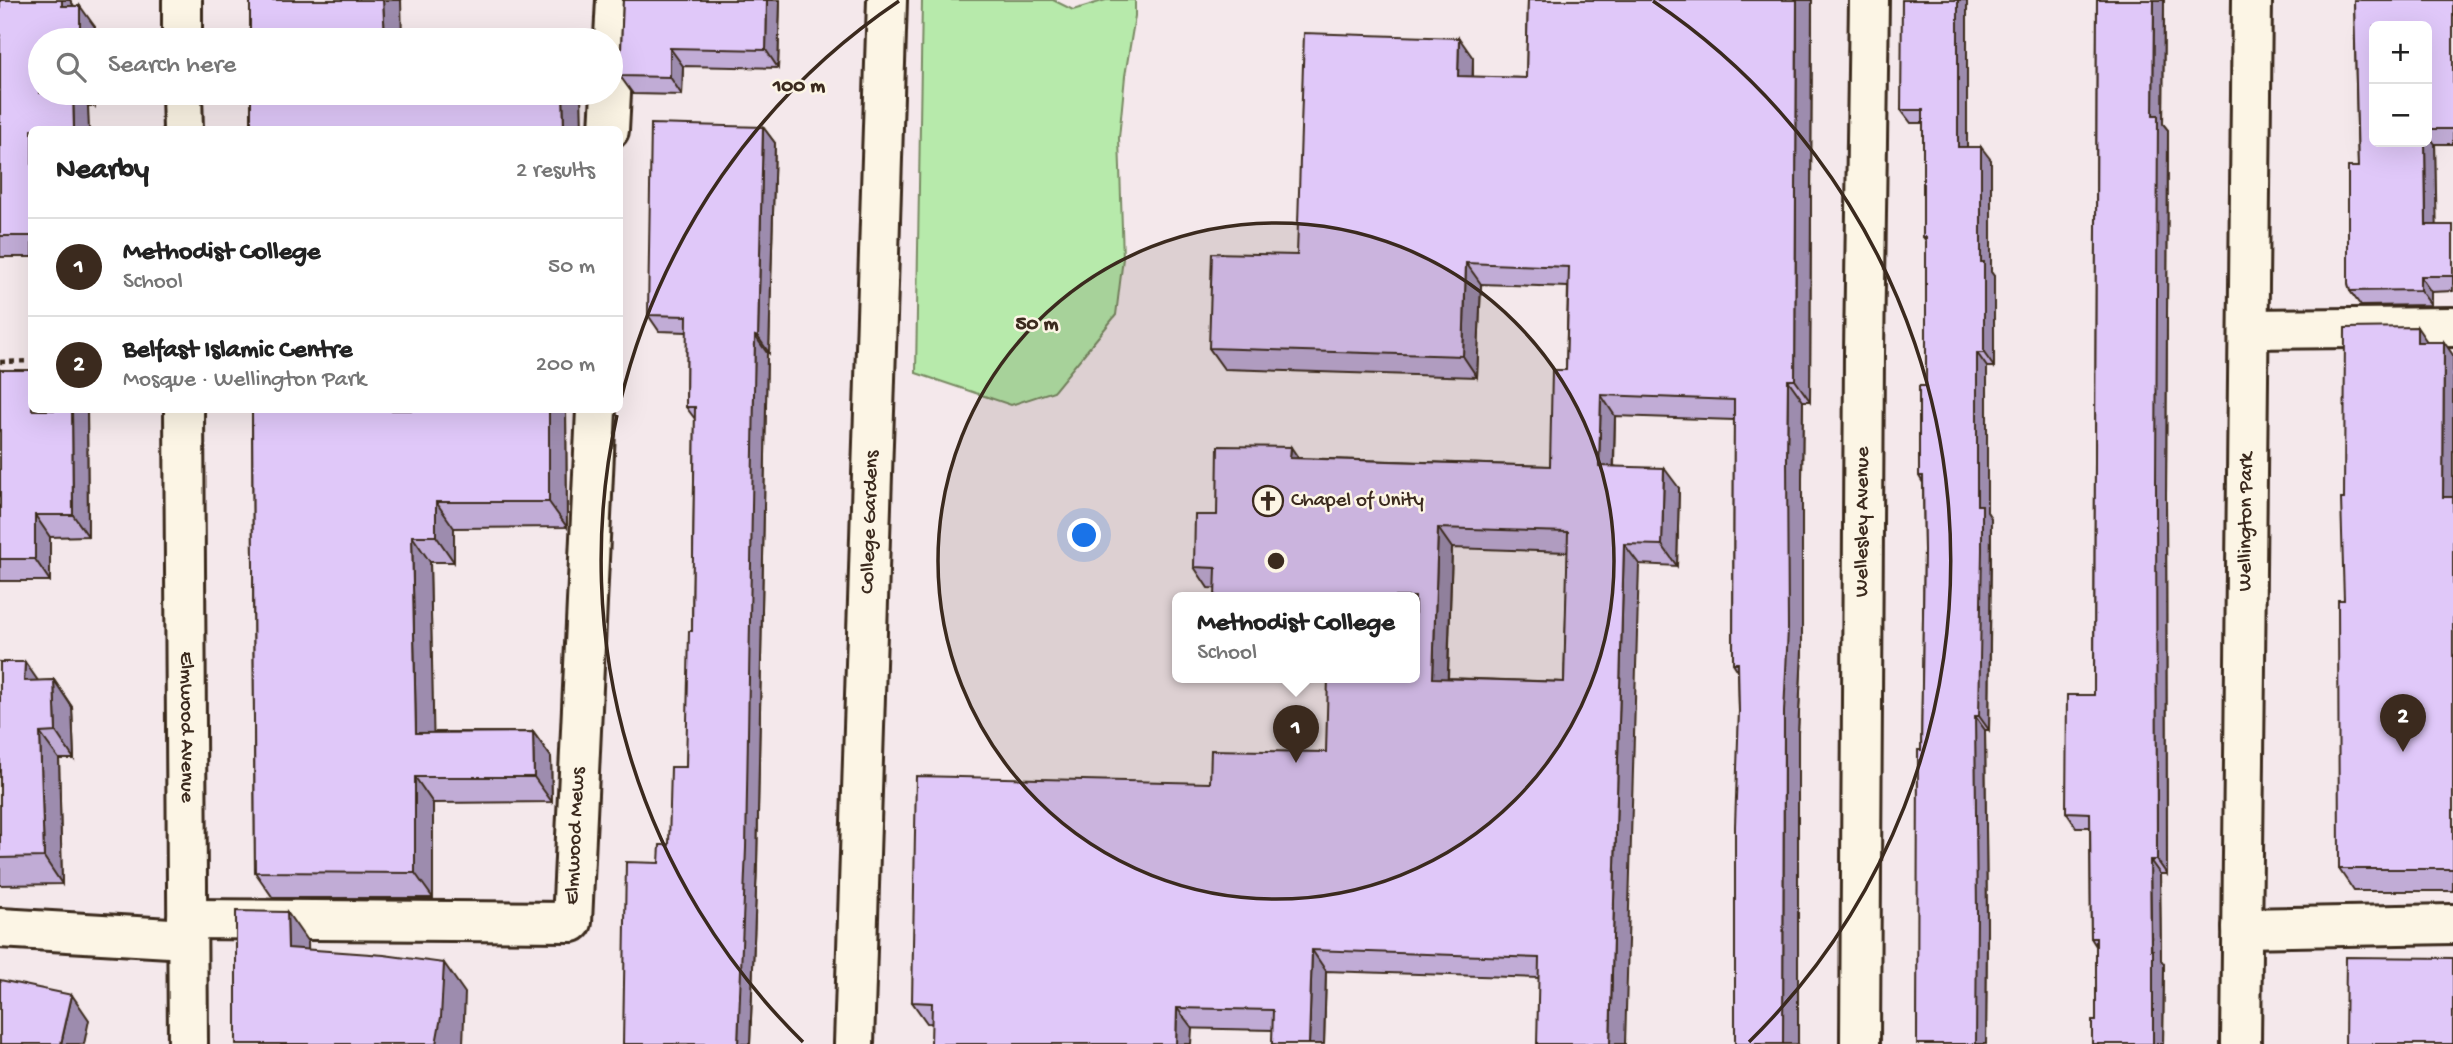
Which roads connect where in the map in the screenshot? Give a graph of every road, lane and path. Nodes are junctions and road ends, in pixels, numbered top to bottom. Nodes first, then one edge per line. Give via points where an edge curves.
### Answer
1 (182, 0) edge
2 (616, 0) edge
3 (887, 0) edge
4 (1869, 0) edge
5 (2252, 0) edge
6 (182, 28) edge
7 (614, 28) edge
8 (183, 105) edge
9 (610, 105) edge
10 (183, 126) edge
11 (609, 126) edge
12 (2453, 327) edge
13 (2250, 329) junction
14 (28, 361) edge
15 (0, 362) edge
16 (184, 413) edge
17 (596, 413) edge
18 (2453, 924) edge
19 (0, 928) edge
20 (2242, 928) junction
21 (187, 929) junction
22 (188, 1044) edge
23 (854, 1044) edge
24 (1860, 1044) edge
25 (2241, 1044) edge

1 - 6 street
2 - 7 street
3 - 23 street, College Gardens
4 - 24 street, Wellesley Avenue
5 - 13 street, Wellington Park
8 - 10 street
9 - 11 street
12 - 13 street
13 - 20 street, Wellington Park
14 - 15 path
16 - 21 street, Elmwood Avenue
17 - 21 street, Elmwood Mews via 572,922
18 - 20 street
19 - 21 street
20 - 25 street, Wellington Park
21 - 22 street, Elmwood Avenue

